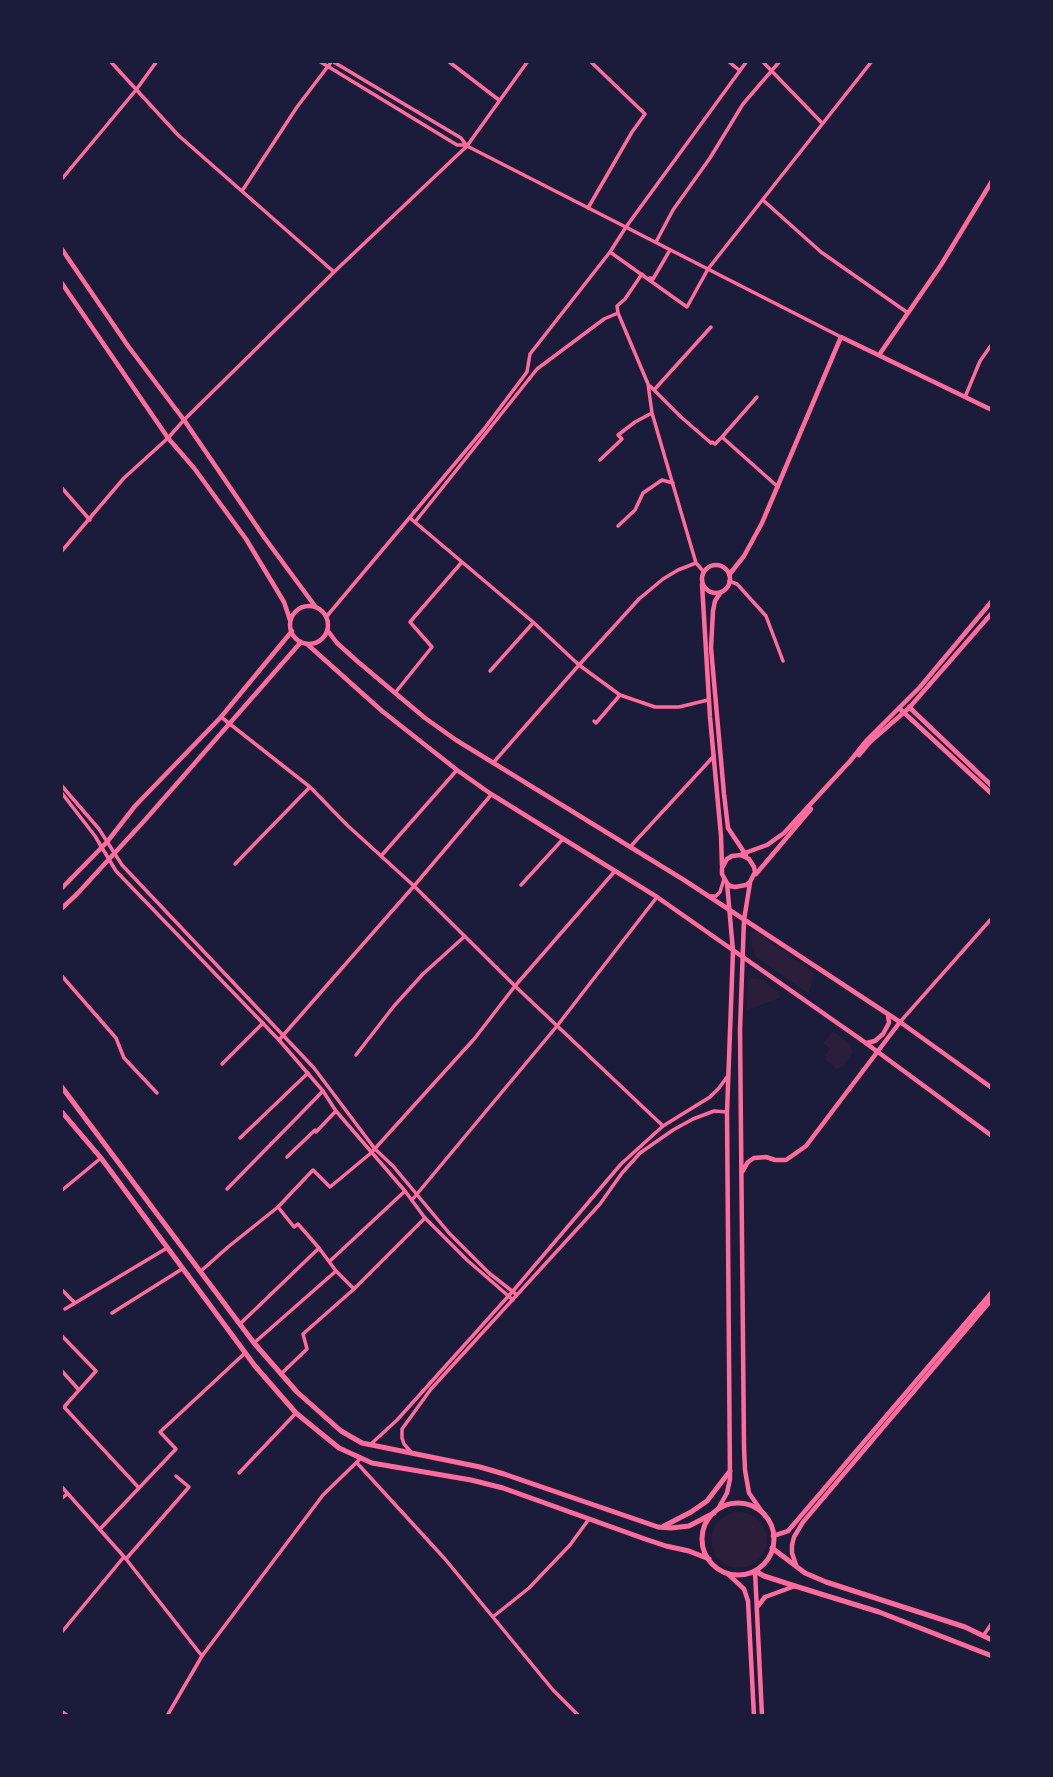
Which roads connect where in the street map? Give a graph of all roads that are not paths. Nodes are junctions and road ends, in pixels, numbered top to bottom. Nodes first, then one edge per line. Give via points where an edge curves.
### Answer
1 (110, 61) edge
2 (157, 61) edge
3 (319, 61) edge
4 (332, 61) edge
5 (448, 61) edge
6 (528, 61) edge
7 (590, 61) edge
8 (728, 61) edge
9 (747, 61) edge
10 (762, 61) edge
11 (780, 61) edge
12 (873, 61) edge
13 (327, 67) junction
14 (739, 71) junction
15 (772, 71) junction
16 (136, 90) junction
17 (499, 100) junction
18 (822, 123) junction
19 (467, 146) junction
20 (61, 180) edge
21 (992, 181) edge
22 (242, 191) junction
23 (763, 201) junction
24 (588, 208) junction
25 (626, 227) junction
26 (656, 242) junction
27 (61, 248) edge
28 (670, 250) junction
29 (610, 252) junction
30 (708, 269) junction
31 (334, 272) junction
32 (642, 274) junction
33 (61, 282) edge
34 (618, 313) junction
35 (908, 313) junction
36 (710, 327) dead end
37 (841, 337) junction
38 (992, 344) edge
39 (879, 355) junction
40 (648, 384) junction
41 (654, 390) junction
42 (757, 397) dead end
43 (965, 397) junction
44 (992, 410) edge
45 (652, 413) junction
46 (184, 420) junction
47 (722, 437) junction
48 (168, 439) junction
49 (600, 460) dead end
50 (673, 482) junction
51 (61, 487) edge
52 (778, 487) junction
53 (410, 518) junction
54 (90, 520) junction
55 (415, 522) junction
56 (618, 526) dead end
57 (61, 552) edge
58 (462, 562) junction
59 (696, 563) junction
60 (704, 572) junction
61 (729, 578) junction
62 (702, 584) junction
63 (721, 592) junction
64 (992, 601) edge
65 (315, 606) junction
66 (992, 613) edge
67 (327, 616) junction
68 (290, 620) junction
69 (533, 622) junction
70 (292, 631) junction
71 (328, 631) junction
72 (304, 643) junction
73 (783, 662) dead end
74 (579, 665) junction
75 (490, 671) dead end
76 (395, 692) junction
77 (620, 695) junction
78 (709, 700) junction
79 (904, 703) junction
80 (899, 708) junction
81 (909, 708) junction
82 (904, 712) junction
83 (221, 717) junction
84 (594, 721) dead end
85 (230, 725) junction
86 (714, 755) junction
87 (493, 763) junction
88 (457, 770) junction
89 (992, 776) edge
90 (990, 784) edge
91 (61, 785) edge
92 (310, 788) junction
93 (61, 792) edge
94 (491, 794) junction
95 (992, 794) edge
96 (563, 839) junction
97 (107, 842) junction
98 (101, 847) junction
99 (630, 847) junction
100 (114, 853) junction
101 (745, 853) junction
102 (736, 855) junction
103 (381, 856) junction
104 (109, 858) junction
105 (749, 859) junction
106 (235, 864) dead end
107 (722, 868) junction
108 (614, 871) junction
109 (752, 880) junction
110 (725, 881) junction
111 (521, 885) dead end
112 (414, 886) junction
113 (61, 889) edge
114 (707, 895) junction
115 (657, 897) junction
116 (61, 909) edge
117 (730, 910) junction
118 (992, 919) edge
119 (744, 920) junction
120 (465, 936) junction
121 (733, 951) junction
122 (742, 957) junction
123 (61, 975) edge
124 (515, 986) junction
125 (888, 1014) junction
126 (900, 1022) junction
127 (262, 1023) junction
128 (557, 1026) junction
129 (281, 1037) junction
130 (866, 1043) junction
131 (878, 1052) junction
132 (356, 1055) dead end
133 (222, 1064) dead end
134 (308, 1073) junction
135 (728, 1075) junction
136 (61, 1086) edge
137 (992, 1088) edge
138 (323, 1091) junction
139 (157, 1093) dead end
140 (61, 1111) edge
141 (336, 1111) junction
142 (727, 1112) junction
143 (663, 1126) junction
144 (992, 1136) edge
145 (240, 1138) dead end
146 (376, 1149) junction
147 (371, 1153) junction
148 (287, 1157) dead end
149 (100, 1158) junction
150 (741, 1176) junction
151 (227, 1189) dead end
152 (61, 1191) edge
153 (405, 1191) junction
154 (417, 1195) junction
155 (412, 1200) junction
156 (278, 1207) junction
157 (425, 1217) junction
158 (167, 1248) junction
159 (319, 1248) junction
160 (330, 1261) junction
161 (195, 1264) junction
162 (181, 1267) junction
163 (336, 1270) junction
164 (201, 1271) junction
165 (61, 1289) edge
166 (354, 1289) junction
167 (992, 1292) edge
168 (515, 1293) junction
169 (508, 1296) junction
170 (992, 1299) edge
171 (513, 1300) junction
172 (74, 1302) junction
173 (65, 1309) dead end
174 (112, 1313) dead end
175 (239, 1324) junction
176 (61, 1335) edge
177 (254, 1343) junction
178 (245, 1353) junction
179 (61, 1370) edge
180 (281, 1374) junction
181 (79, 1390) junction
182 (296, 1413) junction
183 (370, 1445) junction
184 (413, 1454) junction
185 (358, 1461) junction
186 (730, 1471) junction
187 (239, 1473) dead end
188 (176, 1476) dead end
189 (61, 1486) edge
190 (139, 1488) junction
191 (67, 1494) junction
192 (574, 1498) junction
193 (61, 1499) edge
194 (716, 1511) junction
195 (570, 1513) junction
196 (765, 1516) junction
197 (589, 1519) junction
198 (662, 1527) junction
199 (100, 1529) junction
200 (773, 1536) junction
201 (772, 1548) junction
202 (125, 1559) junction
203 (709, 1559) junction
204 (797, 1567) junction
205 (755, 1570) junction
206 (728, 1574) junction
207 (795, 1586) junction
208 (757, 1607) junction
209 (494, 1616) junction
210 (992, 1623) edge
211 (61, 1633) edge
212 (983, 1637) junction
213 (992, 1640) edge
214 (202, 1656) junction
215 (992, 1656) edge
216 (61, 1711) edge
217 (68, 1716) edge
218 (167, 1716) edge
219 (579, 1716) edge
220 (754, 1716) edge
221 (762, 1716) edge

1 - 16 street
2 - 16 street
3 - 13 street
4 - 13 street
4 - 19 street via 461,138
5 - 17 street
6 - 17 street
7 - 24 street via 645,114
8 - 14 street
9 - 14 street
10 - 15 street
11 - 15 street
12 - 18 street
13 - 19 street via 457,145
13 - 22 street
14 - 25 street
15 - 18 street
15 - 26 street via 743,104
16 - 20 street
16 - 22 street via 178,135
17 - 19 street
18 - 23 street
19 - 24 street
19 - 31 street
21 - 35 main road
22 - 31 street
23 - 30 street
23 - 35 street via 821,253
24 - 25 street
25 - 26 street
25 - 29 street
26 - 28 street
27 - 46 main road
28 - 30 street
28 - 32 street via 653,279
29 - 32 street
29 - 53 street via 530,354 527,372 513,391
30 - 32 street via 687,307
30 - 37 street
31 - 46 street
32 - 34 street via 617,306
33 - 48 main road
34 - 40 street
34 - 55 street via 537,369
35 - 39 main road
36 - 41 street
37 - 39 main road
37 - 52 main road
38 - 43 street
39 - 43 main road
40 - 41 street
40 - 45 street
41 - 47 street via 711,443
42 - 47 street
43 - 44 main road
45 - 49 street via 618,435 622,439
45 - 50 street
46 - 48 street
46 - 65 main road
47 - 52 street
48 - 54 street via 124,478
48 - 68 main road via 246,539 284,601
50 - 56 street via 662,480 643,493 635,510
50 - 59 street
51 - 54 street
52 - 61 main road
53 - 55 street
53 - 67 street
54 - 57 street
55 - 58 street
58 - 69 street
58 - 76 street via 410,622 432,647
59 - 60 street
59 - 74 street via 670,575 639,599
60 - 61 main road via 720,566
60 - 62 main road
61 - 63 main road
61 - 73 street via 766,616
62 - 63 main road via 712,593
62 - 78 main road
63 - 101 main road via 713,611 711,648 719,742 727,822
64 - 79 main road
65 - 67 main road
65 - 68 main road via 302,607
66 - 81 main road
67 - 71 main road
68 - 70 main road
69 - 74 street
69 - 75 street
70 - 72 main road
70 - 83 main road
71 - 72 main road via 320,641
71 - 76 main road
72 - 85 main road
72 - 88 main road
74 - 77 street
74 - 87 street
76 - 87 main road via 425,719
77 - 78 street via 655,707
77 - 84 street
78 - 86 main road
79 - 80 main road
79 - 81 main road
80 - 82 main road
80 - 101 main road via 784,834
81 - 82 main road
81 - 90 main road
82 - 95 main road
82 - 109 main road via 870,742
83 - 85 street
83 - 97 main road via 135,806
85 - 92 street
85 - 100 main road
86 - 99 street
86 - 107 main road
87 - 99 main road
88 - 94 main road
88 - 103 street
89 - 90 street
91 - 97 street
92 - 103 street
92 - 106 street
93 - 98 street
94 - 96 main road
94 - 112 street
96 - 108 main road
96 - 111 street
97 - 98 main road
97 - 100 street
98 - 104 street
98 - 113 main road
99 - 114 main road
100 - 104 main road
100 - 129 street
101 - 102 main road
101 - 105 main road
102 - 105 main road
102 - 107 main road
103 - 112 street
104 - 116 main road
104 - 127 street via 116,871
105 - 109 main road via 754,867
107 - 110 main road
108 - 115 main road
108 - 124 street
109 - 110 main road via 735,887
109 - 119 main road
110 - 114 street via 716,896
110 - 117 main road
112 - 120 street
112 - 129 street
114 - 117 main road
115 - 121 main road
115 - 128 street
117 - 119 main road
117 - 121 main road
118 - 126 street
119 - 122 main road
119 - 125 main road
120 - 124 street
120 - 132 street via 423,974
121 - 122 main road
121 - 135 main road
122 - 130 main road
122 - 150 main road
123 - 139 street via 116,1038 124,1058
124 - 128 street
124 - 146 street
125 - 126 main road
125 - 130 main road via 883,1034
126 - 131 main road
126 - 137 main road
127 - 129 street
127 - 133 street
128 - 143 street
128 - 154 street
129 - 134 street
129 - 146 street via 314,1068
130 - 131 main road
131 - 144 main road
131 - 150 main road via 806,1146 786,1160 754,1158
134 - 138 street
134 - 145 street
135 - 142 main road
135 - 143 street via 710,1097
136 - 161 highway
138 - 141 street
138 - 151 street
140 - 149 highway
141 - 147 street
141 - 148 street
142 - 168 street via 714,1111 693,1119 640,1153 600,1204
142 - 186 main road
143 - 168 street via 621,1164
146 - 147 street
146 - 154 street
147 - 153 street
147 - 156 street via 330,1187 313,1170
149 - 152 street
149 - 158 highway
150 - 196 main road via 745,1470 749,1493
153 - 155 street
153 - 160 street
154 - 155 street
154 - 168 street via 489,1273
155 - 157 street
156 - 159 street
156 - 164 street
157 - 166 street
157 - 169 street
158 - 162 highway
158 - 172 street
159 - 160 street
159 - 175 street
160 - 163 street
161 - 162 highway via 188,1260
161 - 164 highway
162 - 174 street
162 - 178 highway
163 - 166 street
163 - 177 street
164 - 175 highway
165 - 172 street
166 - 180 street via 303,1334 307,1349
167 - 200 main road via 788,1531
168 - 169 street
168 - 171 street
169 - 171 street
169 - 183 street
170 - 204 main road via 803,1521 792,1545
171 - 184 street via 406,1421 402,1438
172 - 173 street
175 - 177 highway
176 - 181 street via 96,1371
177 - 180 highway
178 - 182 highway
178 - 190 street via 160,1432 176,1449
179 - 181 street
180 - 183 highway via 341,1431
181 - 190 street via 64,1407
182 - 185 highway
182 - 187 street
183 - 184 highway
184 - 192 highway via 480,1467
185 - 195 highway via 487,1484
185 - 209 street
185 - 214 street via 323,1496
186 - 194 main road via 727,1493
186 - 198 highway via 707,1500
188 - 202 street via 188,1487
189 - 191 street
190 - 199 street
191 - 193 street
191 - 199 street
192 - 195 highway
192 - 198 highway
194 - 196 highway via 744,1504
194 - 198 highway via 689,1526
194 - 203 highway via 702,1536
195 - 197 highway
196 - 200 highway
197 - 203 highway
197 - 209 street via 528,1588
199 - 202 street
200 - 201 highway
201 - 204 highway
201 - 205 highway
202 - 211 street
202 - 214 street
203 - 206 highway
204 - 212 highway
205 - 206 highway
205 - 207 highway
205 - 208 main road
206 - 220 main road via 744,1589 748,1601
207 - 208 main road via 765,1597
207 - 215 highway via 879,1612
208 - 221 main road
209 - 219 street
210 - 212 street
212 - 213 highway
214 - 218 street
216 - 217 street

